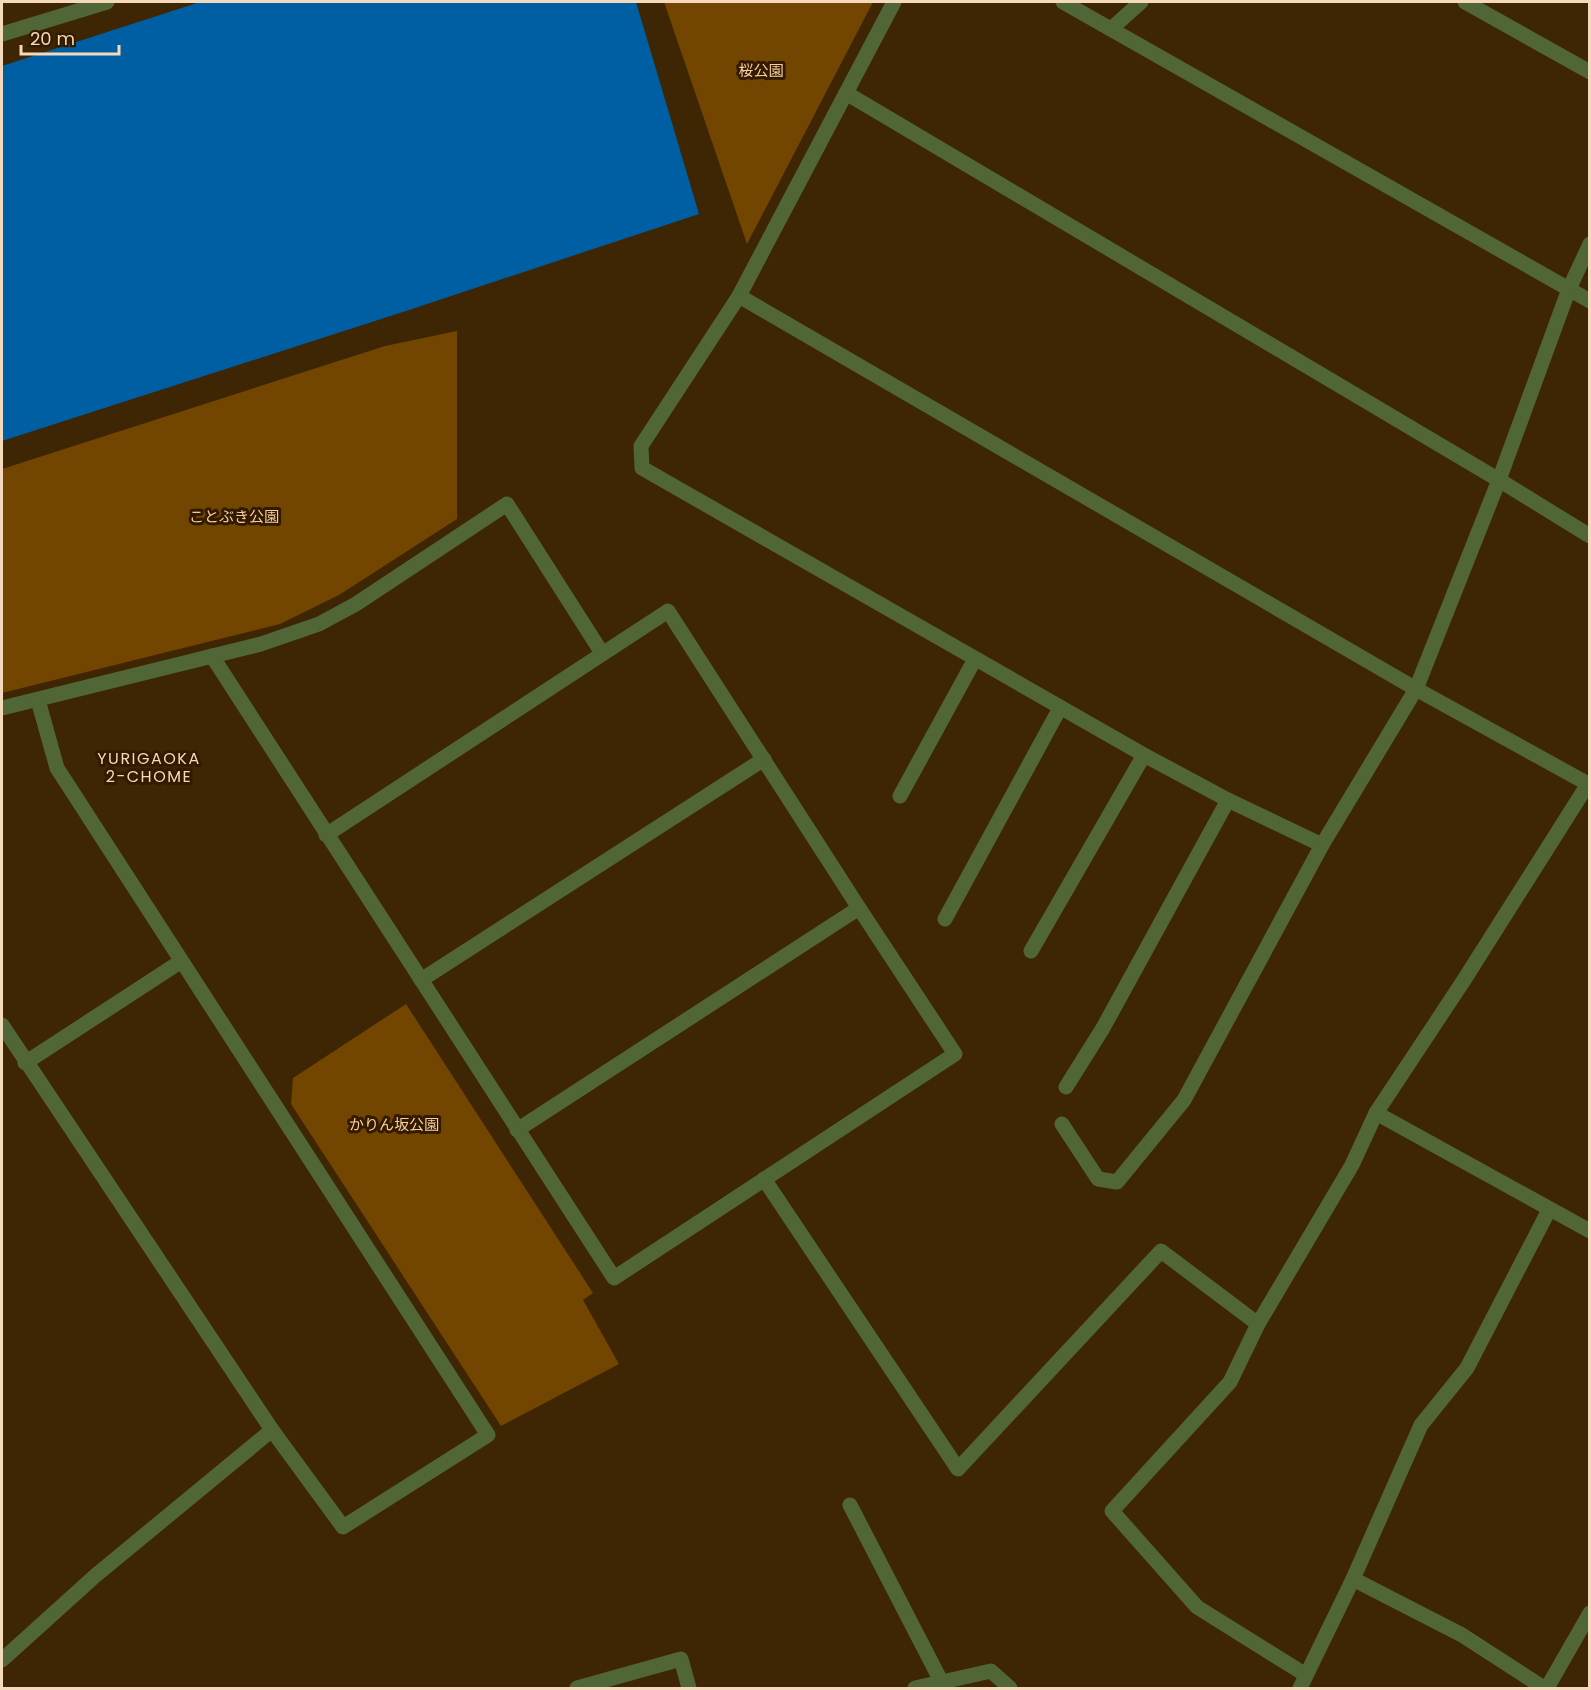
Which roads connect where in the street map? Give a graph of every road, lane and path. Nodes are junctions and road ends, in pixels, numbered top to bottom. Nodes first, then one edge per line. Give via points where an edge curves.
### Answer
1 (107, 2) edge
2 (894, 2) edge
3 (1063, 2) edge
4 (1141, 2) edge
5 (1465, 2) edge
6 (1111, 29) junction
7 (2, 34) edge
8 (1590, 72) edge
9 (846, 93) junction
10 (1590, 244) edge
11 (1569, 289) junction
12 (739, 296) junction
13 (1590, 301) edge
14 (1499, 480) junction
15 (1590, 536) edge
16 (602, 653) junction
17 (212, 656) junction
18 (975, 659) junction
19 (1416, 689) junction
20 (38, 700) junction
21 (2, 708) edge
22 (1060, 708) junction
23 (1144, 755) junction
24 (764, 759) junction
25 (1589, 784) edge
26 (900, 796) dead end
27 (1228, 800) junction
28 (326, 835) junction
29 (1322, 845) junction
30 (859, 908) junction
31 (945, 919) dead end
32 (1031, 951) dead end
33 (180, 962) junction
34 (421, 980) junction
35 (2, 1025) edge
36 (25, 1063) junction
37 (1066, 1087) dead end
38 (1377, 1113) junction
39 (1062, 1124) dead end
40 (517, 1130) junction
41 (764, 1179) junction
42 (1549, 1210) junction
43 (1590, 1231) edge
44 (1258, 1324) junction
45 (272, 1430) junction
46 (849, 1505) dead end
47 (1353, 1579) junction
48 (1590, 1613) edge
49 (2, 1660) edge
50 (941, 1682) junction
51 (1303, 1682) edge
52 (577, 1689) edge
53 (689, 1689) edge
54 (915, 1689) edge
55 (1010, 1689) edge
56 (1545, 1689) edge

1 - 7 street
2 - 9 street
3 - 6 street
4 - 6 street
5 - 8 street
6 - 11 street
9 - 12 street
9 - 14 street
10 - 11 street
11 - 13 street
11 - 14 street
12 - 18 street via 641,446 642,468
12 - 19 street
14 - 15 street
14 - 19 street
16 - 17 street via 507,504 319,624
16 - 24 street via 668,611
16 - 28 street
17 - 20 street
17 - 28 street
18 - 22 street
18 - 26 street
19 - 25 street
19 - 29 street
20 - 21 street
20 - 33 street via 57,768
22 - 23 street
22 - 31 street
23 - 27 street
23 - 32 street
24 - 30 street
24 - 34 street
25 - 38 street
27 - 29 street
27 - 37 street via 1103,1028
28 - 34 street
29 - 39 street via 1184,1100 1117,1182 1098,1179
30 - 40 street
30 - 41 street via 955,1054
33 - 36 street
33 - 45 street via 488,1435 343,1527
34 - 40 street
35 - 36 street
36 - 45 street
38 - 42 street
38 - 44 street via 1352,1165
40 - 41 street via 614,1278
41 - 44 street via 958,1469 1161,1251
42 - 43 street
42 - 47 street via 1467,1368 1421,1425
44 - 51 street via 1230,1382 1112,1511 1197,1607
45 - 49 street via 95,1576
46 - 50 street
47 - 51 street
47 - 56 street via 1462,1635
48 - 56 street
50 - 54 street
50 - 55 street via 991,1671
52 - 53 street via 681,1659

